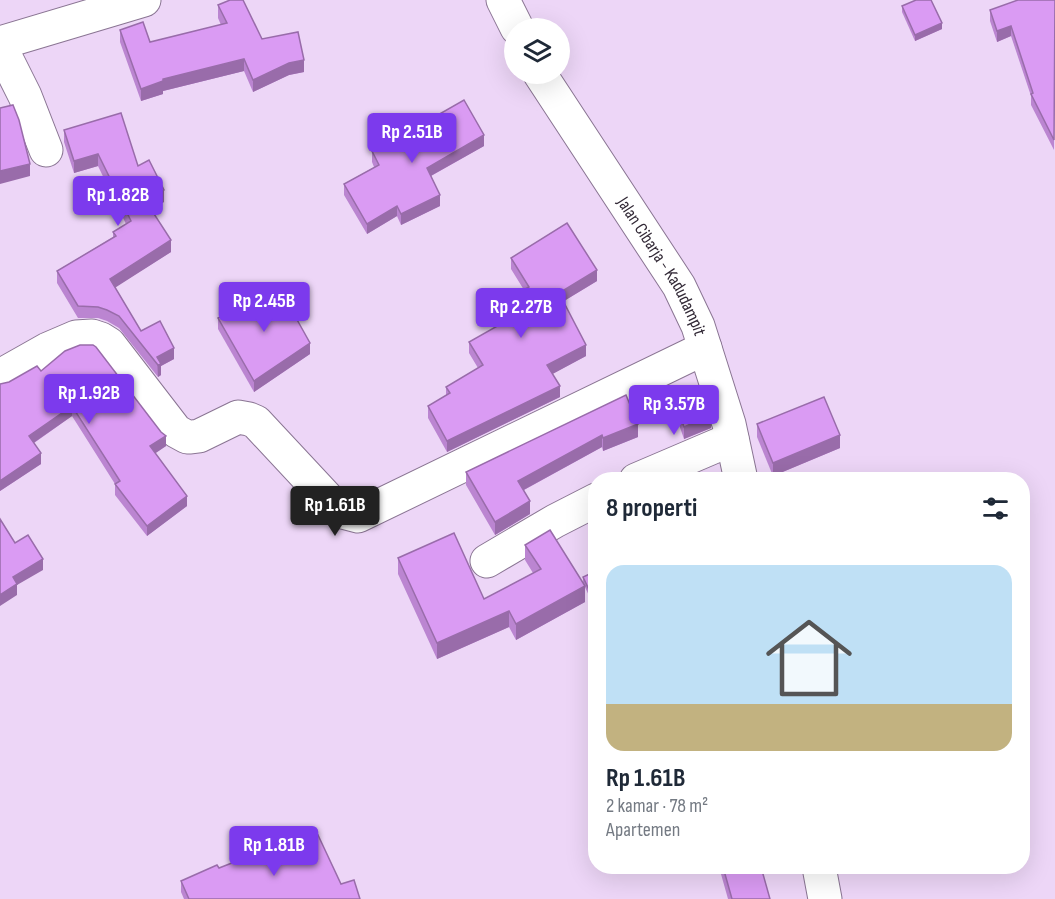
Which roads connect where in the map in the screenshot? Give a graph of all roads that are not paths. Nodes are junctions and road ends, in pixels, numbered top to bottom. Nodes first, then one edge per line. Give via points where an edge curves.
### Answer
1 (144, 0) edge
2 (503, 0) edge
3 (512, 18) edge
4 (0, 44) edge
5 (547, 84) edge
6 (46, 150) dead end
7 (705, 348) junction
8 (0, 376) edge
9 (732, 438) junction
10 (654, 472) edge
11 (739, 472) edge
12 (588, 504) edge
13 (487, 561) dead end
14 (820, 874) edge
15 (825, 899) edge

1 - 4 street
2 - 3 street
4 - 6 street
5 - 7 street, Jalan Cibarja - Kadudampit via 679,286
7 - 8 street via 358,516 339,511 249,419 238,417 199,436 186,437 176,431 109,344 100,339 76,337
7 - 9 street, Jalan Cibarja - Kadudampit
9 - 10 street
9 - 11 street, Jalan Cibarja - Kadudampit
12 - 13 street
14 - 15 street

